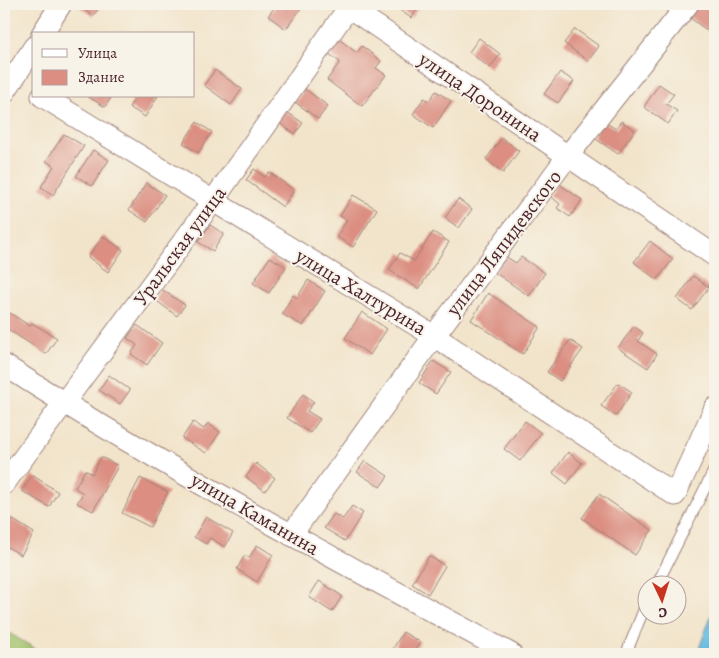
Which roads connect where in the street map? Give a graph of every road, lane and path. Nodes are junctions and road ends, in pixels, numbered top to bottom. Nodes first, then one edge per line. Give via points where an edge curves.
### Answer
1 (61, 4) edge
2 (688, 4) edge
3 (348, 5) edge
4 (43, 32) edge
5 (32, 50) edge
6 (7, 81) edge
7 (32, 90) edge
8 (45, 98) edge
9 (567, 157) junction
10 (213, 201) junction
11 (715, 256) edge
12 (434, 336) junction
13 (4, 365) edge
14 (63, 403) junction
15 (715, 408) edge
16 (715, 468) edge
17 (4, 484) edge
18 (291, 535) junction
19 (661, 576) edge
20 (637, 626) edge
21 (511, 654) edge
22 (626, 654) edge

1 - 4 street
2 - 9 street, улица Ляпидевского
3 - 9 street, улица Доронина
3 - 10 street, Уральская улица
5 - 6 street
6 - 7 street
8 - 10 street, улица Халтурина
9 - 11 street, улица Доронина
9 - 12 street, улица Ляпидевского
10 - 12 street, улица Халтурина
10 - 14 street, Уральская улица
12 - 15 street, улица Халтурина via 675,496
12 - 18 street, улица Ляпидевского
13 - 14 street, улица Каманина
14 - 17 street, Уральская улица
14 - 18 street, улица Каманина
16 - 19 lane
18 - 21 street, улица Каманина
20 - 22 lane

